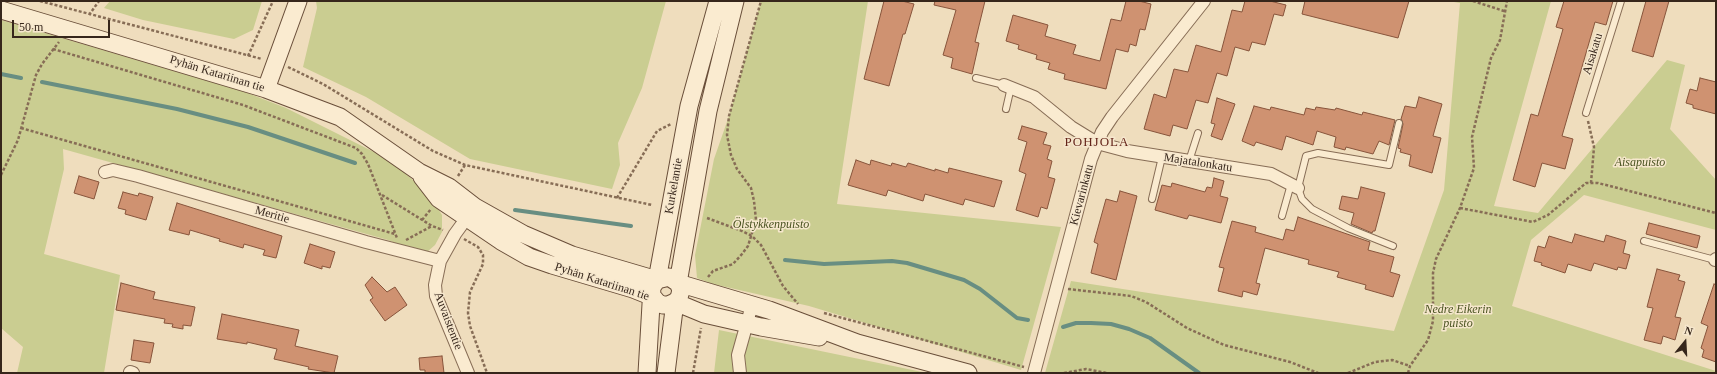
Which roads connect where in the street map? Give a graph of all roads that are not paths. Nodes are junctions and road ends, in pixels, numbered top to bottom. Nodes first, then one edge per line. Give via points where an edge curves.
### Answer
1 (298, 1) edge
2 (718, 1) edge
3 (735, 1) edge
4 (1204, 1) edge
5 (1621, 1) edge
6 (1, 10) edge
7 (976, 78) dead end
8 (1008, 86) junction
9 (266, 89) junction
10 (1006, 109) dead end
11 (1586, 113) road end
12 (1399, 123) dead end
13 (1198, 133) dead end
14 (1097, 143) junction
15 (1162, 157) junction
16 (1189, 161) junction
17 (104, 172) dead end
18 (1294, 186) junction
19 (1152, 199) dead end
20 (471, 213) junction
21 (1282, 216) dead end
22 (1644, 242) dead end
23 (1393, 246) dead end
24 (1716, 260) edge
25 (440, 261) junction
26 (657, 280) junction
27 (678, 283) junction
28 (653, 297) junction
29 (675, 302) junction
30 (752, 305) junction
31 (747, 324) junction
32 (857, 343) junction
33 (1034, 372) edge
34 (468, 373) edge
35 (647, 373) edge
36 (666, 373) edge
37 (740, 373) edge
38 (968, 373) edge

1 - 9 street
2 - 26 street, Kurkelantie via 688,106
3 - 27 street, Kurkelantie via 708,111
4 - 14 street, Kievarinkatu via 1112,117
5 - 11 lane, Aisakatu
6 - 9 street, Pyhän Katariinan tie
7 - 8 lane
8 - 10 lane
8 - 14 street, Majatalonkatu via 1034,97
9 - 20 street, Pyhän Katariinan tie via 340,117 418,172 439,198
12 - 18 lane via 1389,165 1318,153 1306,156
13 - 16 lane
14 - 15 street, Majatalonkatu
14 - 33 street, Kievarinkatu
15 - 16 street, Majatalonkatu
15 - 19 lane
16 - 18 street, Majatalonkatu via 1271,174
17 - 25 street, Meritie via 118,170 366,242 401,247
18 - 21 lane
18 - 23 lane via 1312,209 1348,228
20 - 25 street, Auvaistentie via 455,234
20 - 26 street, Pyhän Katariinan tie via 547,246
20 - 28 street, Pyhän Katariinan tie via 501,241 529,256
22 - 24 lane
25 - 34 street, Auvaistentie via 435,285 436,296
26 - 27 street, Pyhän Katariinan tie via 669,277
26 - 28 street, Kurkelantie via 652,287
27 - 29 street, Kurkelantie via 681,290
27 - 30 street, Pyhän Katariinan tie
28 - 29 street, Pyhän Katariinan tie via 663,305 668,306
28 - 35 street, Kurkelantie
29 - 31 street, Pyhän Katariinan tie via 704,314
29 - 36 street, Kurkelantie
30 - 31 street
30 - 32 street, Pyhän Katariinan tie
31 - 32 street, Pyhän Katariinan tie
31 - 37 street via 738,356
32 - 38 street, Pyhän Katariinan tie

